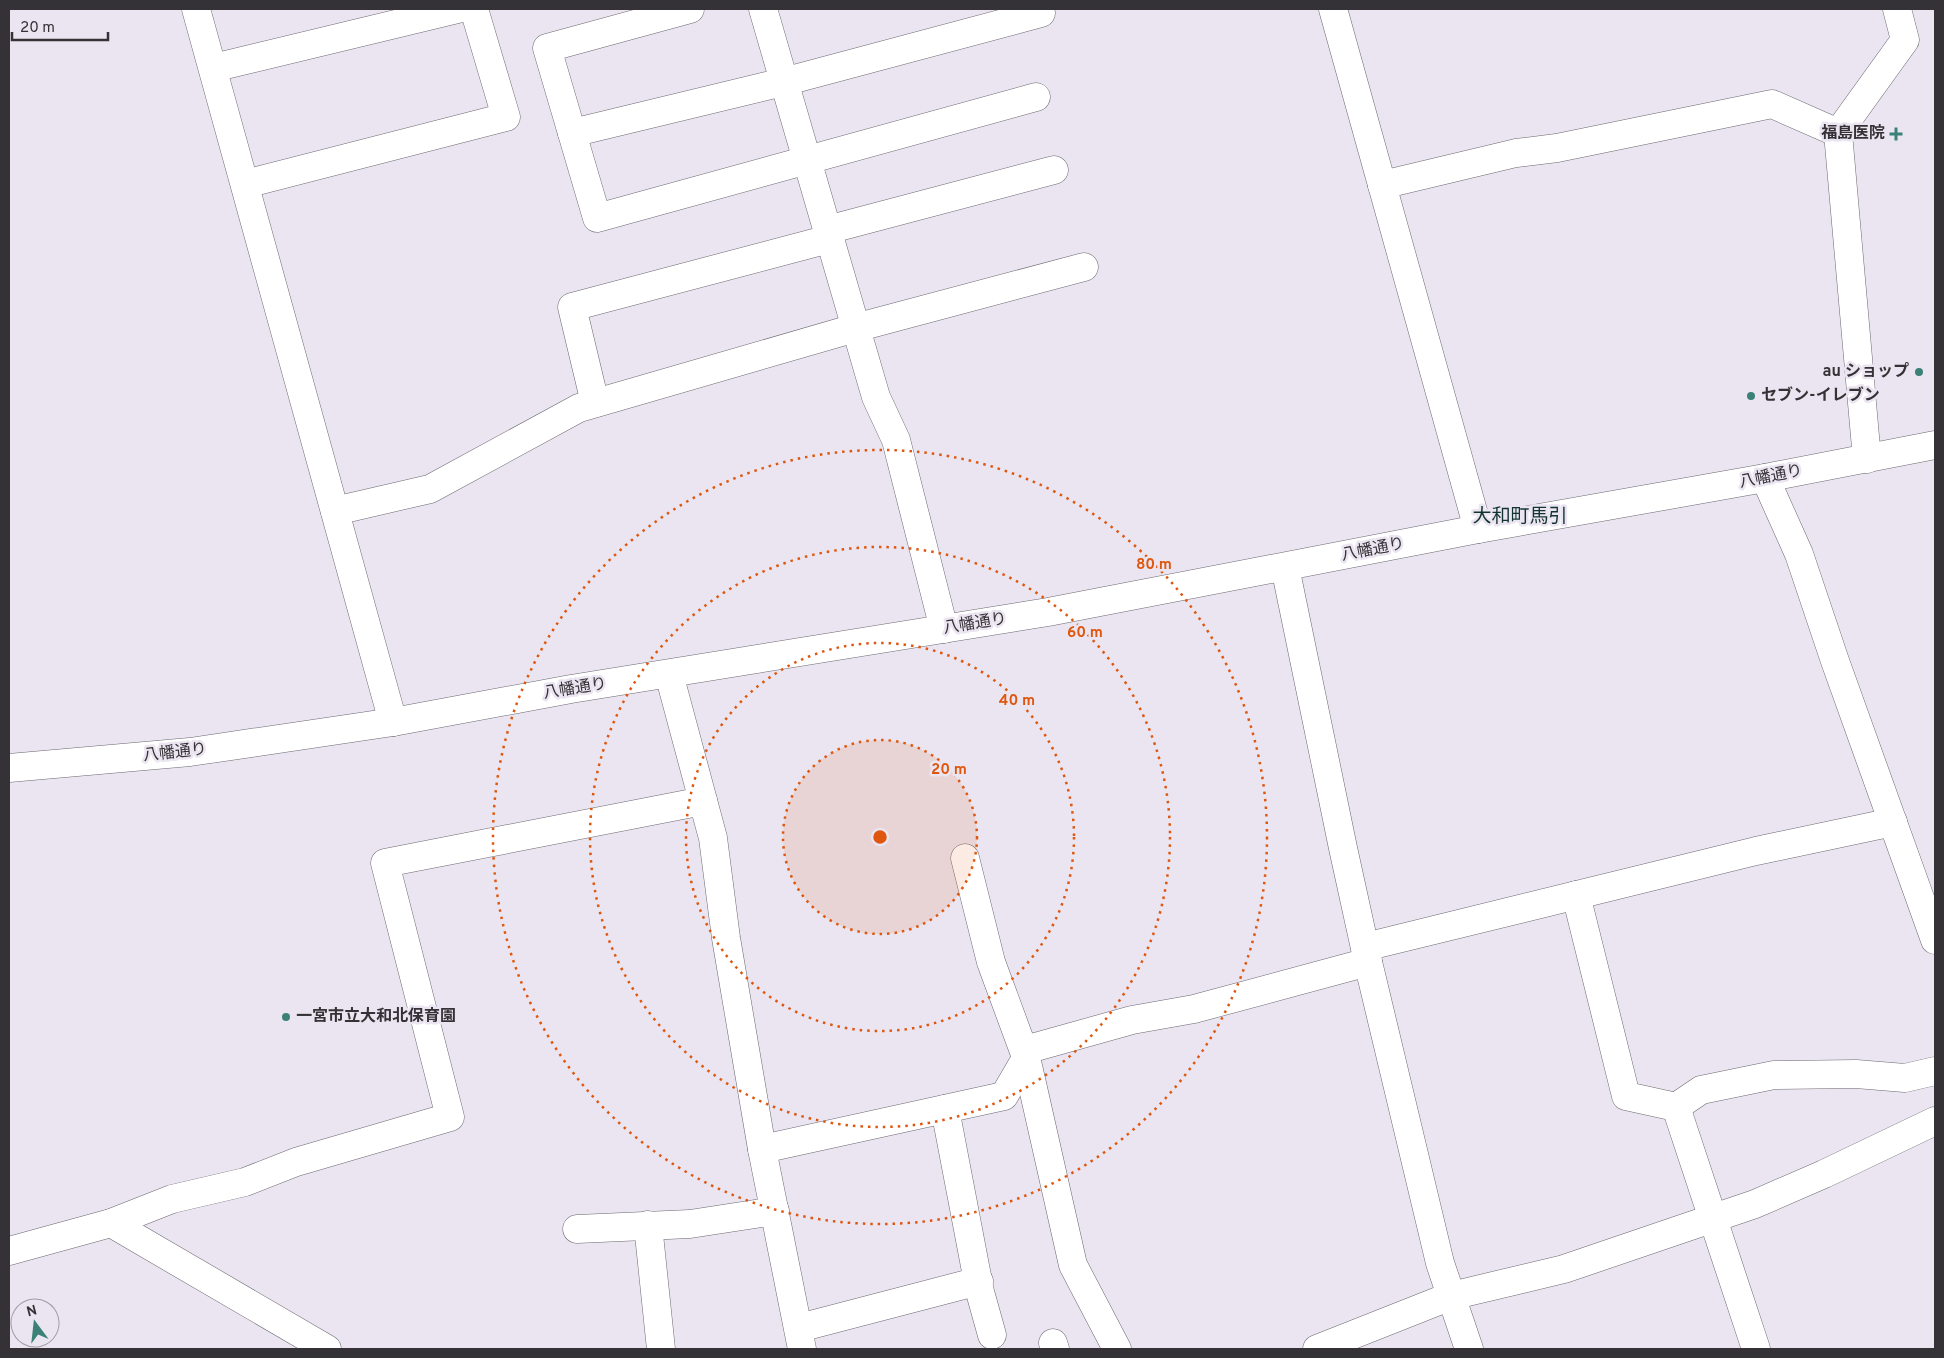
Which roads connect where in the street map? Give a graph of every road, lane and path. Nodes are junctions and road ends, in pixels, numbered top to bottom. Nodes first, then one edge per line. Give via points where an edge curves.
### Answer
1 (196, 9) edge
2 (458, 9) edge
3 (474, 9) edge
4 (690, 9) edge
5 (763, 9) edge
6 (1333, 9) edge
7 (1897, 9) edge
8 (1040, 13) dead end
9 (213, 68) junction
10 (783, 82) junction
11 (1036, 97) dead end
12 (1838, 133) junction
13 (572, 134) junction
14 (807, 160) junction
15 (1054, 170) dead end
16 (245, 184) junction
17 (1382, 184) junction
18 (828, 235) junction
19 (1084, 267) dead end
20 (855, 328) junction
21 (595, 403) junction
22 (1935, 445) edge
23 (1867, 459) junction
24 (1765, 478) junction
25 (335, 511) junction
26 (1478, 529) junction
27 (1285, 567) junction
28 (944, 629) junction
29 (670, 674) junction
30 (393, 722) junction
31 (9, 768) edge
32 (703, 800) junction
33 (1893, 822) junction
34 (965, 858) dead end
35 (1576, 894) junction
36 (1935, 940) edge
37 (1367, 955) junction
38 (1026, 1057) junction
39 (1935, 1071) edge
40 (1676, 1107) junction
41 (945, 1109) junction
42 (1935, 1121) edge
43 (762, 1149) junction
44 (775, 1211) junction
45 (1712, 1218) junction
46 (111, 1223) junction
47 (648, 1225) junction
48 (577, 1229) dead end
49 (9, 1251) edge
50 (978, 1282) junction
51 (1451, 1296) junction
52 (992, 1335) dead end
53 (801, 1339) edge
54 (327, 1349) edge
55 (661, 1349) edge
56 (1117, 1349) edge
57 (1317, 1349) edge
58 (1469, 1349) edge
59 (1756, 1349) edge

1 - 9 street
2 - 9 street
3 - 16 street via 506,117
4 - 13 street via 548,48
5 - 10 street
6 - 17 street
7 - 12 street via 1905,40
8 - 10 street
9 - 16 street
10 - 13 street
10 - 14 street
11 - 14 street
12 - 17 street via 1772,104 1557,148 1516,153
12 - 23 street
13 - 14 street via 597,218
14 - 18 street
15 - 18 street
16 - 25 street
17 - 26 street
18 - 20 street
18 - 21 street via 572,307
19 - 20 street
20 - 21 street
20 - 28 street via 876,397 896,440
21 - 25 street via 579,408 430,489
22 - 23 street, 八幡通り
23 - 24 street, 八幡通り
24 - 26 street, 八幡通り
24 - 33 street via 1799,554
25 - 30 street
26 - 27 street, 八幡通り
27 - 28 street, 八幡通り
27 - 37 street
28 - 29 street, 八幡通り
29 - 30 street, 八幡通り
29 - 32 street
30 - 31 street, 八幡通り via 190,752
32 - 43 street via 712,838
32 - 46 street via 385,863 450,1117 296,1162 245,1182 172,1199
33 - 35 street
33 - 36 street
34 - 38 street via 991,962
35 - 37 street
35 - 40 street via 1626,1096
37 - 38 street via 1194,1009 1123,1023 1032,1048
37 - 51 street via 1440,1263
38 - 41 street via 1004,1096
38 - 56 street via 1073,1265
39 - 40 street via 1905,1078 1856,1074 1774,1075 1700,1090
40 - 45 street
41 - 43 street
41 - 50 street
42 - 45 street via 1824,1174 1755,1204
43 - 44 street
44 - 47 street via 690,1224
44 - 53 street
45 - 51 street via 1564,1269
45 - 59 street
46 - 49 street
46 - 54 street
47 - 48 street
47 - 55 street
50 - 52 street
50 - 53 street
51 - 57 street
51 - 58 street

